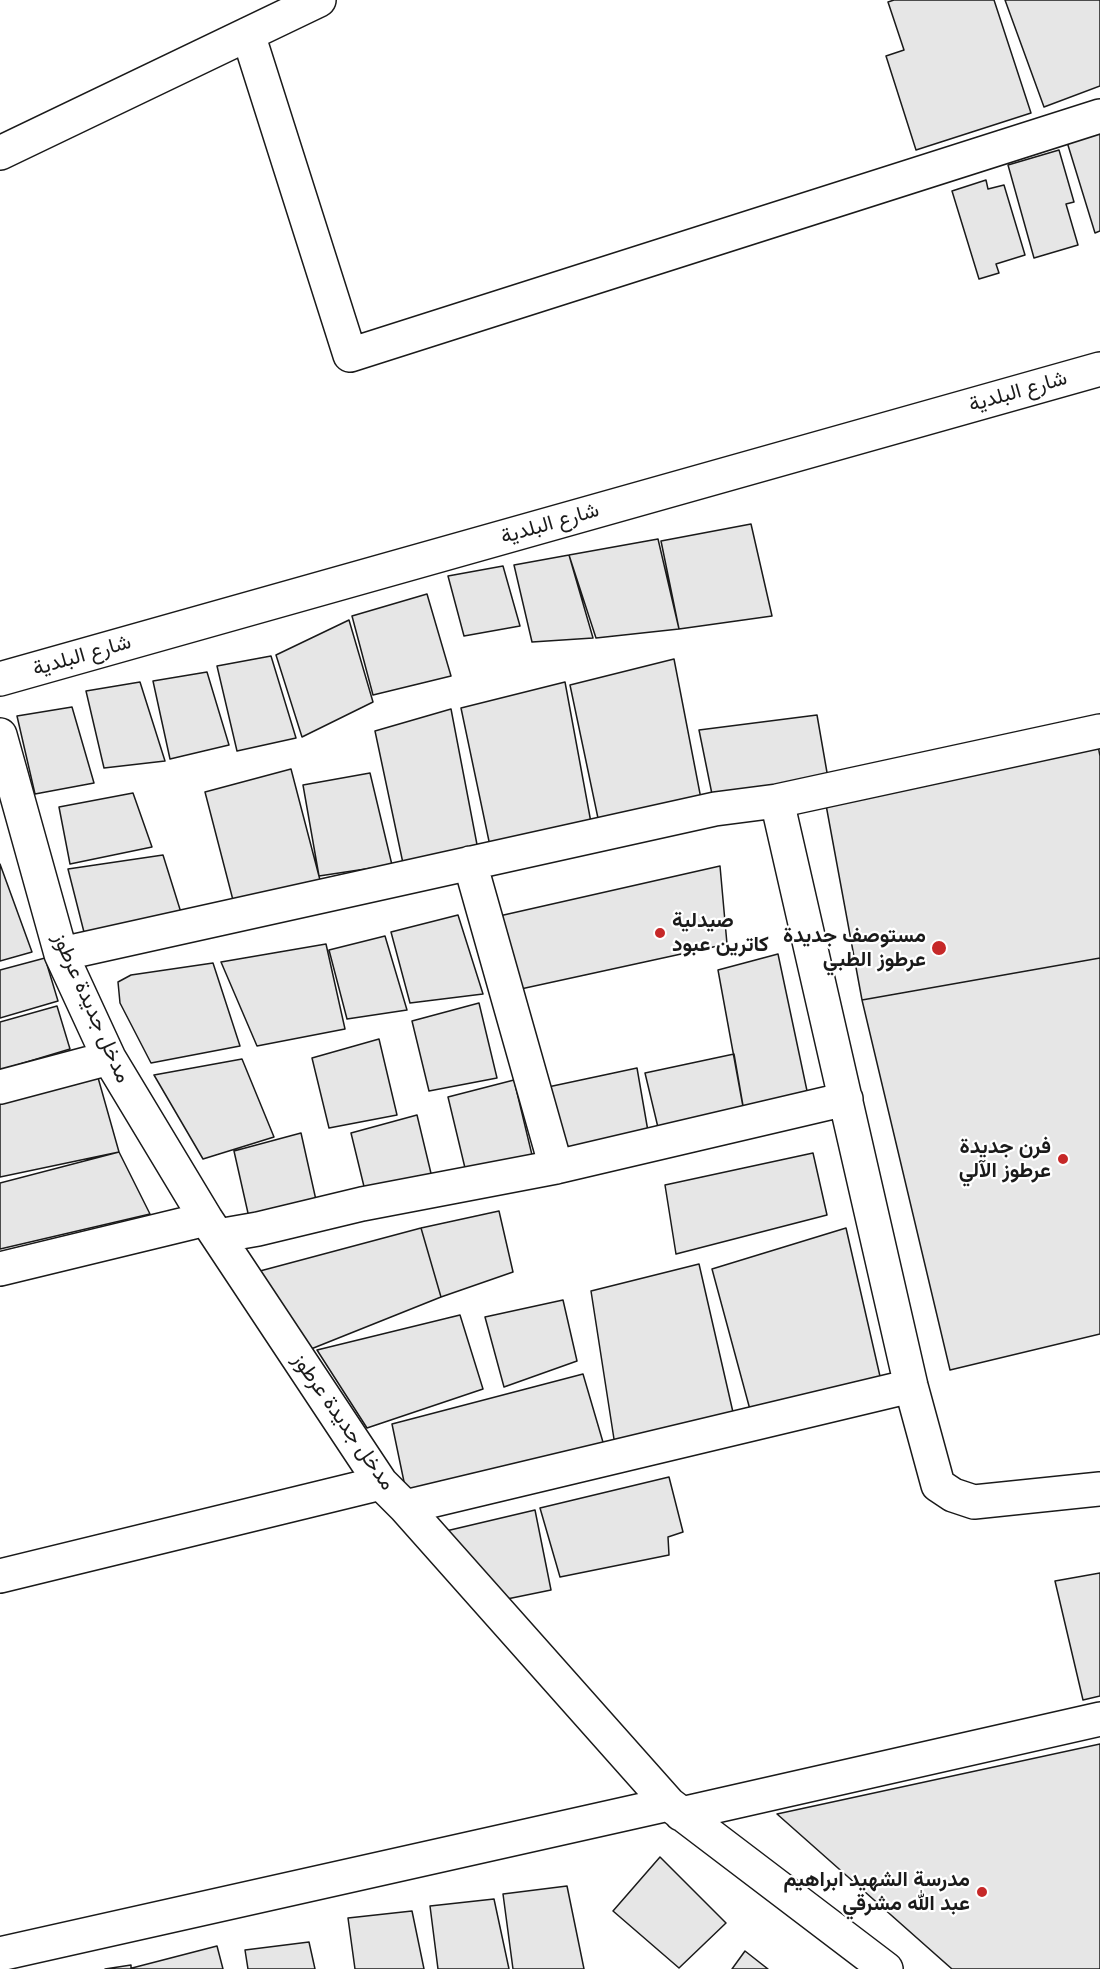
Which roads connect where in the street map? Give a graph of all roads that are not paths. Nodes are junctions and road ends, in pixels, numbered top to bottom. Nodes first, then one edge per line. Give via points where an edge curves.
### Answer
1 (319, 0) edge
2 (248, 34) junction
3 (1100, 116) edge
4 (0, 153) edge
5 (1100, 369) edge
6 (0, 679) edge
7 (1100, 731) edge
8 (0, 735) edge
9 (777, 801) junction
10 (470, 863) junction
11 (61, 954) junction
12 (109, 1058) junction
13 (0, 1087) edge
14 (846, 1099) junction
15 (556, 1167) junction
16 (212, 1227) junction
17 (0, 1269) edge
18 (911, 1386) junction
19 (381, 1483) junction
20 (1100, 1490) edge
21 (405, 1507) junction
22 (0, 1576) edge
23 (1100, 1719) edge
24 (675, 1809) junction
25 (0, 1954) edge
26 (886, 1969) edge

1 - 2 street
2 - 3 street via 350,355
2 - 4 street
5 - 6 street, شارع البلدية
7 - 9 street
8 - 11 street, مدخل جديدة عرطوز
9 - 10 street via 715,809
9 - 14 street
10 - 11 street
10 - 15 street
11 - 12 street, مدخل جديدة عرطوز
12 - 13 street
12 - 16 street, مدخل جديدة عرطوز
14 - 15 street
14 - 18 street
15 - 16 street via 362,1204 258,1229
16 - 17 street
16 - 19 street, مدخل جديدة عرطوز
18 - 20 street via 938,1485 953,1495 974,1502
18 - 21 street
19 - 21 street, مدخل جديدة عرطوز
19 - 22 street
21 - 24 street, مدخل جديدة عرطوز
23 - 24 street
24 - 25 street
24 - 26 street, مدخل جديدة عرطوز

